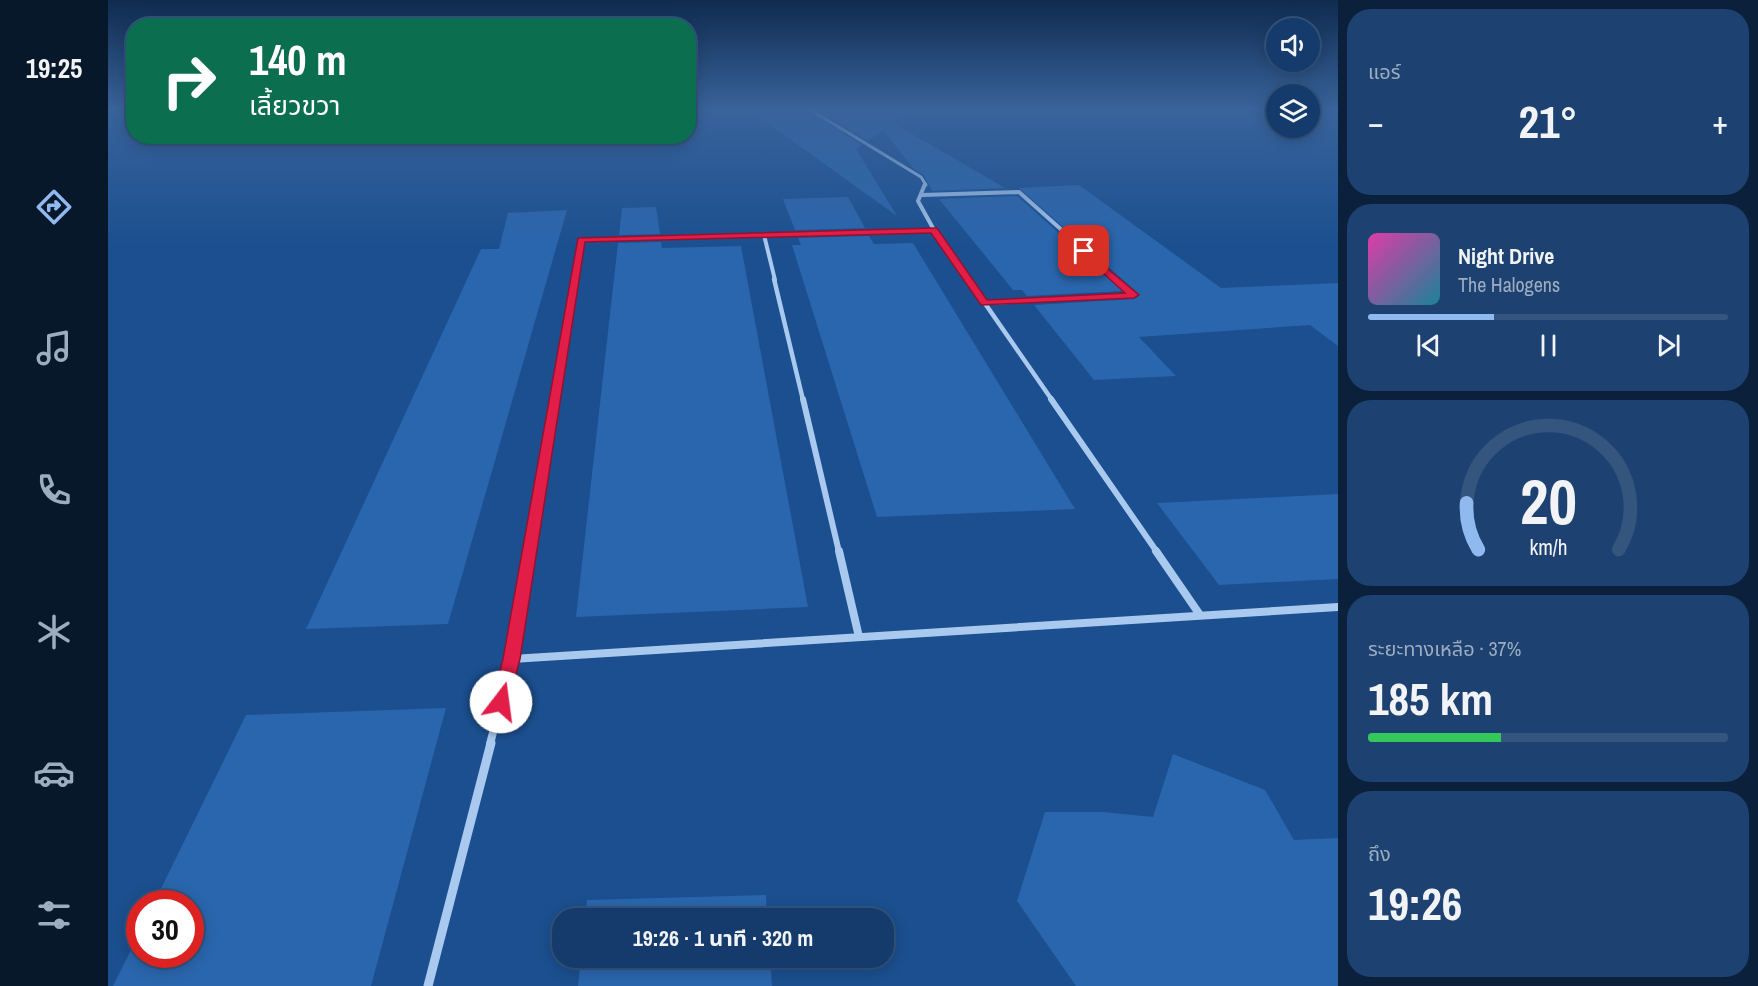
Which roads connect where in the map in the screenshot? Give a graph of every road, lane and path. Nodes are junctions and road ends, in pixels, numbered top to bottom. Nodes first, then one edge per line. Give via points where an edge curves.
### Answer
1 (884, 155) edge
2 (922, 195) junction
3 (934, 230) junction
4 (764, 235) junction
5 (984, 303) junction
6 (1338, 607) edge
7 (1200, 615) junction
8 (859, 637) junction
9 (512, 659) junction
10 (428, 986) edge

1 - 2 street via 921,177 926,185
2 - 3 street via 918,201
2 - 5 street via 1019,192 1134,295
3 - 4 street
3 - 5 street
4 - 8 street
4 - 9 street via 581,240
5 - 7 street
6 - 7 street
7 - 8 street
8 - 9 street
9 - 10 street

